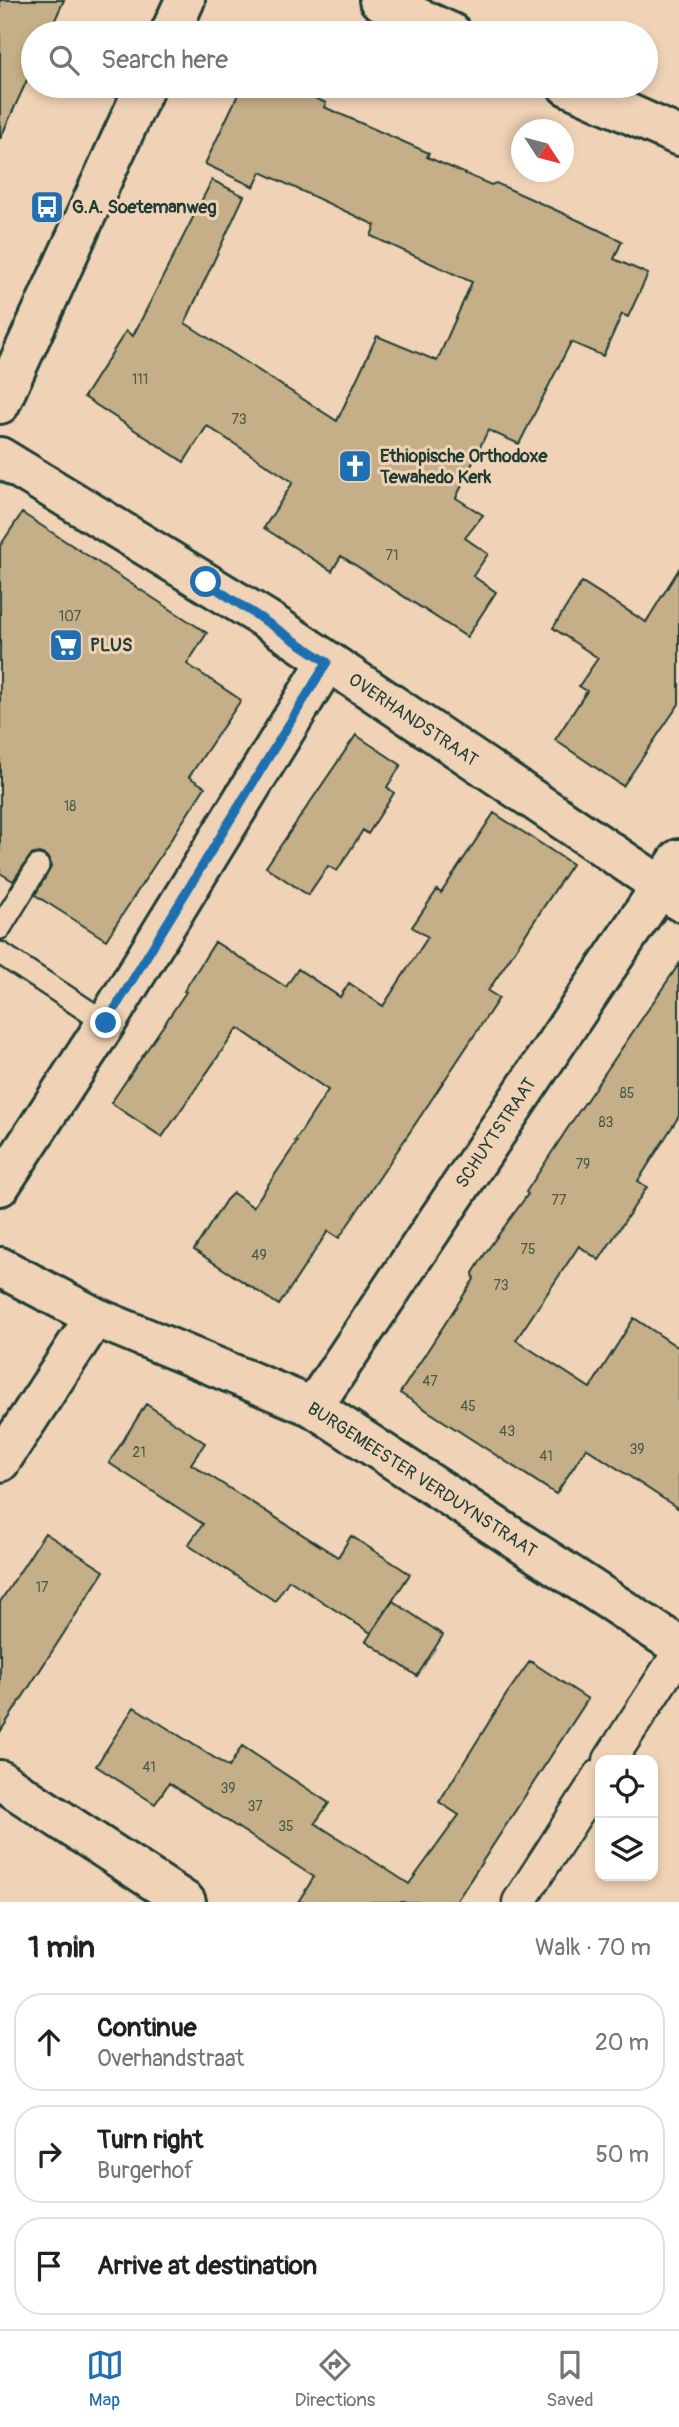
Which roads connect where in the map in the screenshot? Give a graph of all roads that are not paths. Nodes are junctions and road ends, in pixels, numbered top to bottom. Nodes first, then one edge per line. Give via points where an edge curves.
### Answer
1 (185, 0) edge
2 (379, 0) edge
3 (175, 21) edge
4 (425, 21) edge
5 (140, 98) edge
6 (595, 98) edge
7 (679, 136) edge
8 (0, 404) edge
9 (0, 457) edge
10 (327, 662) junction
11 (38, 866) dead end
12 (673, 882) edge
13 (0, 928) edge
14 (0, 953) edge
15 (106, 1023) junction
16 (0, 1186) edge
17 (0, 1267) edge
18 (95, 1317) junction
19 (313, 1407) junction
20 (0, 1462) edge
21 (679, 1646) edge
22 (679, 1653) edge
23 (613, 1755) edge
24 (0, 1780) edge
25 (595, 1784) edge
26 (186, 1902) edge
27 (519, 1902) edge

1 - 3 street
2 - 4 street
5 - 8 street
6 - 7 street
9 - 10 street, OVERHANDSTRAAT via 216,588
10 - 12 street, OVERHANDSTRAAT
10 - 15 street
11 - 13 lane
12 - 19 street, SCHUYTSTRAAT
14 - 15 lane
15 - 16 street
17 - 18 street, BURGEMEESTER VERDUYNSTRAAT
18 - 19 street, BURGEMEESTER VERDUYNSTRAAT
18 - 20 street
19 - 21 street, BURGEMEESTER VERDUYNSTRAAT
22 - 23 street
24 - 26 street
25 - 27 street

